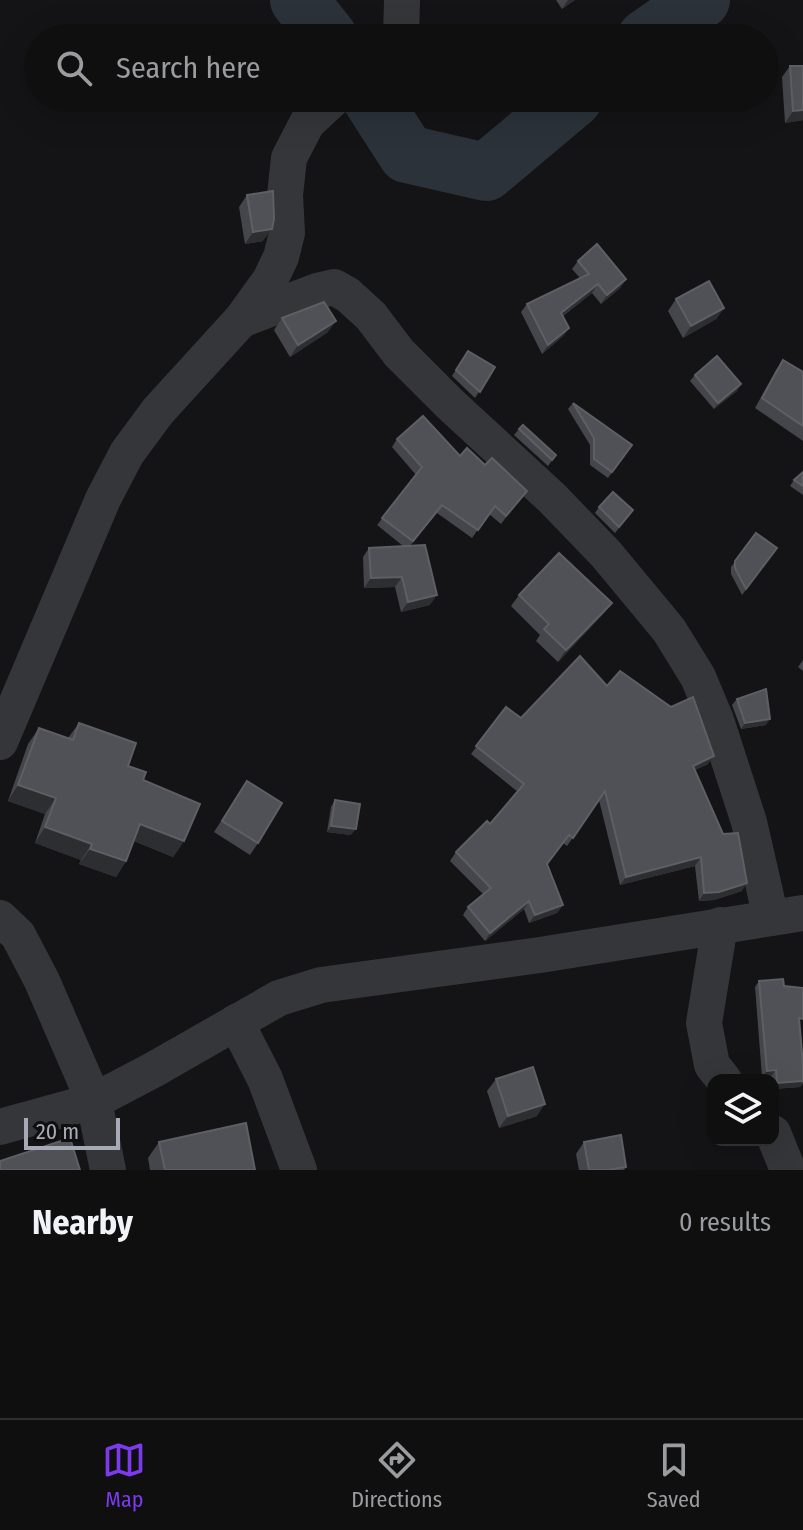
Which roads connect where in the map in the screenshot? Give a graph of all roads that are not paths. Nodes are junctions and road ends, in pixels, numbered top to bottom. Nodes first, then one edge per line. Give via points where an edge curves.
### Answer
1 (402, 0) edge
2 (401, 24) edge
3 (319, 112) edge
4 (241, 320) junction
5 (0, 742) edge
6 (787, 916) edge
7 (0, 918) edge
8 (720, 925) junction
9 (236, 1022) junction
10 (719, 1074) edge
11 (94, 1101) junction
12 (0, 1127) edge
13 (778, 1146) edge
14 (108, 1170) edge
15 (299, 1170) edge
16 (788, 1170) edge

1 - 2 street
3 - 4 street via 289,158 287,233 281,257
4 - 5 street via 127,453
4 - 6 street via 334,287 348,295 399,353 606,554 669,630 698,677
6 - 8 street
7 - 11 street via 18,935 42,981
8 - 9 street via 321,985 279,998
8 - 10 street via 704,1023 712,1065
9 - 11 street
9 - 15 street via 265,1079
11 - 12 street
11 - 14 street
13 - 16 street

